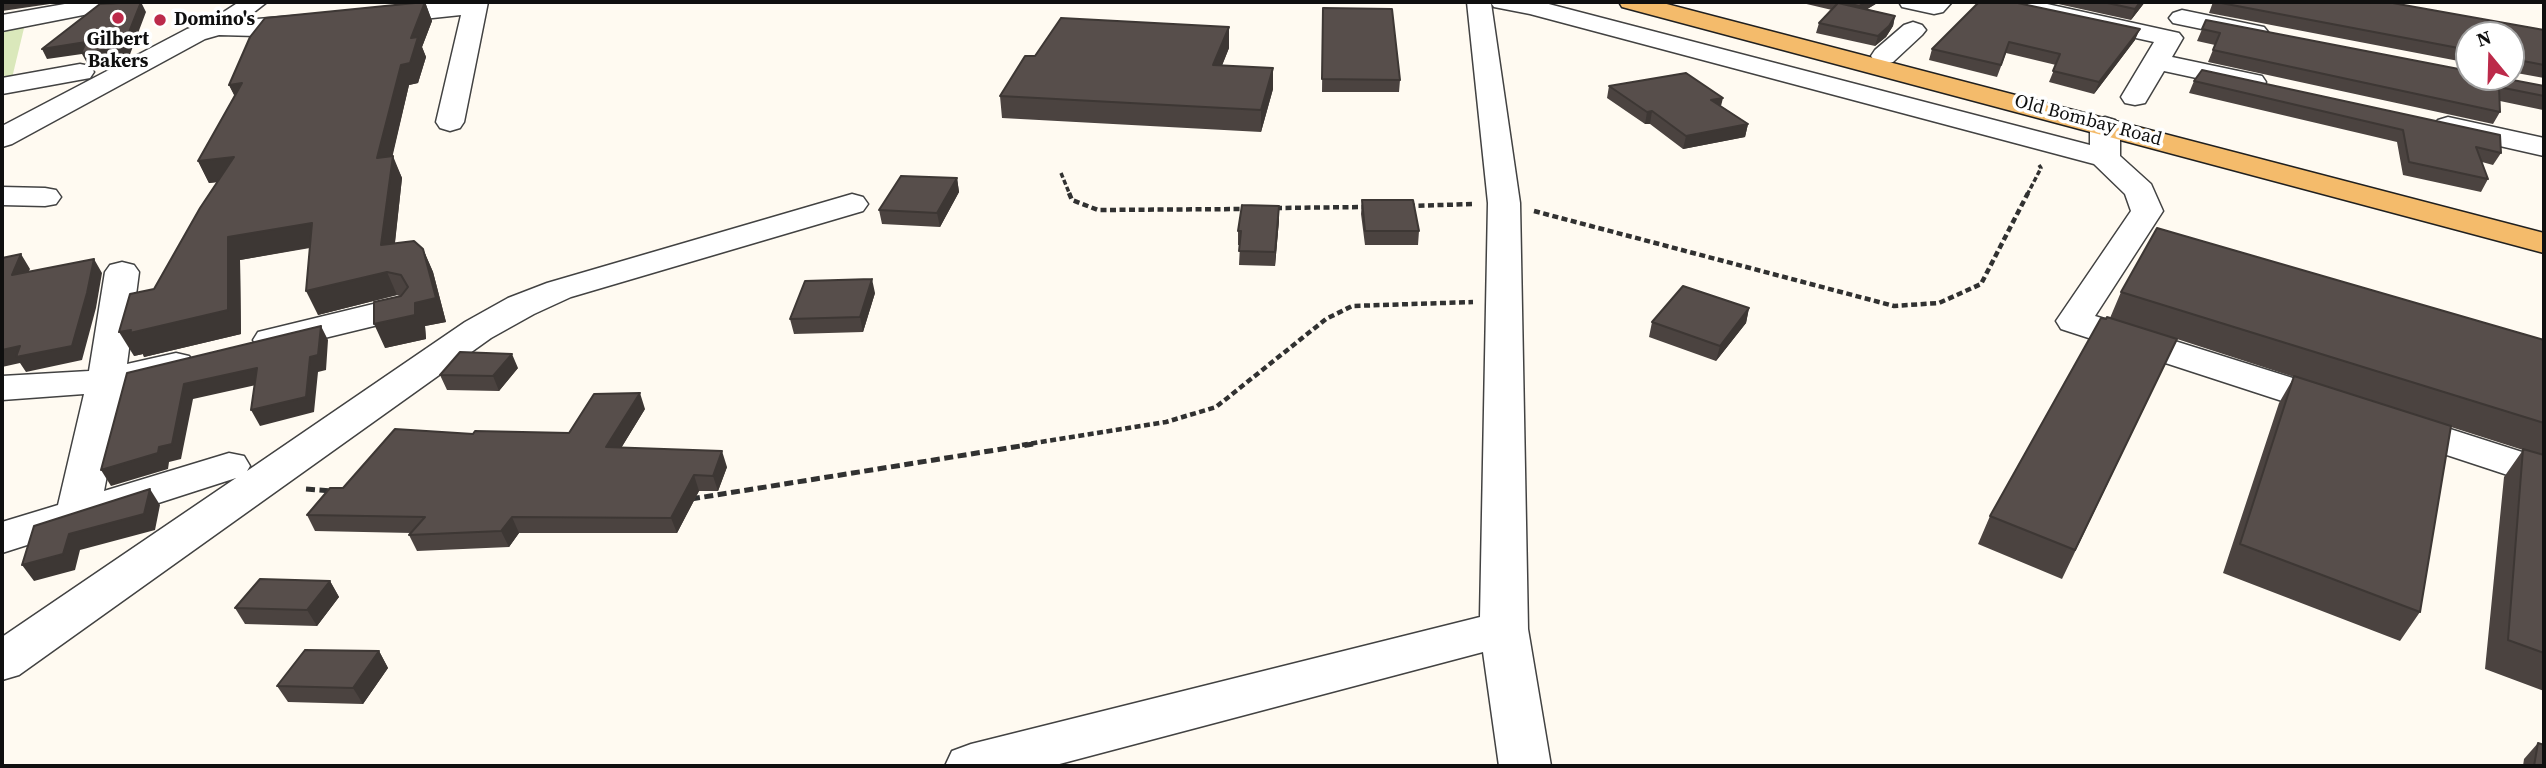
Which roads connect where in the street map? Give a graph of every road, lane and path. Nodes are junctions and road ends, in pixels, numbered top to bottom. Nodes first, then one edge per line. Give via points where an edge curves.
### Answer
1 (114, 2) edge
2 (255, 2) edge
3 (1479, 2) edge
4 (1503, 2) edge
5 (1631, 2) edge
6 (1675, 2) edge
7 (1911, 2) edge
8 (1940, 2) edge
9 (2005, 2) edge
10 (475, 4) edge
11 (2, 23) edge
12 (217, 27) junction
13 (1913, 30) dead end
14 (2175, 30) edge
15 (2277, 37) edge
16 (1884, 56) junction
17 (80, 72) dead end
18 (2, 86) edge
19 (2276, 88) edge
20 (2135, 97) dead end
21 (2424, 120) edge
22 (450, 122) dead end
23 (1997, 130) junction
24 (2, 138) edge
25 (2105, 142) junction
26 (2544, 147) edge
27 (1060, 173) dead end
28 (2, 196) edge
29 (45, 197) dead end
30 (1504, 203) junction
31 (852, 204) dead end
32 (1403, 206) edge
33 (1378, 207) edge
34 (1275, 208) edge
35 (1248, 209) edge
36 (2544, 226) edge
37 (2544, 243) edge
38 (122, 272) dead end
39 (1504, 301) junction
40 (398, 309) edge
41 (106, 381) junction
42 (2, 388) edge
43 (2544, 473) edge
44 (243, 475) junction
45 (345, 492) edge
46 (686, 499) edge
47 (78, 514) junction
48 (2, 538) edge
49 (1504, 629) junction
50 (2, 662) edge
51 (971, 766) edge
52 (1525, 766) edge

1 - 11 street
2 - 12 street
3 - 30 street
4 - 23 street
5 - 25 main road, Old Bombay Road
6 - 16 main road, Old Bombay Road
7 - 8 street via 1934,7
9 - 14 street
10 - 12 street via 257,28
10 - 22 street
12 - 24 street
13 - 16 street
14 - 15 street
14 - 19 street
14 - 20 street
16 - 36 main road, Old Bombay Road
17 - 18 street
21 - 26 street
23 - 25 street
23 - 30 path via 2033,153 2041,168 1981,284 1939,303 1894,306
25 - 37 main road, Old Bombay Road
25 - 43 street via 2140,191 2147,211 2074,321
27 - 35 path via 1072,201 1098,210
28 - 29 street
30 - 32 path
30 - 39 street
31 - 44 street via 559,290 522,306
33 - 34 path
38 - 41 street
39 - 46 path via 1352,306 1326,318 1216,407 1166,422
39 - 49 street
40 - 41 street
41 - 42 street
41 - 47 street
44 - 45 path
44 - 47 street
44 - 50 street
47 - 48 street
49 - 51 street
49 - 52 street

